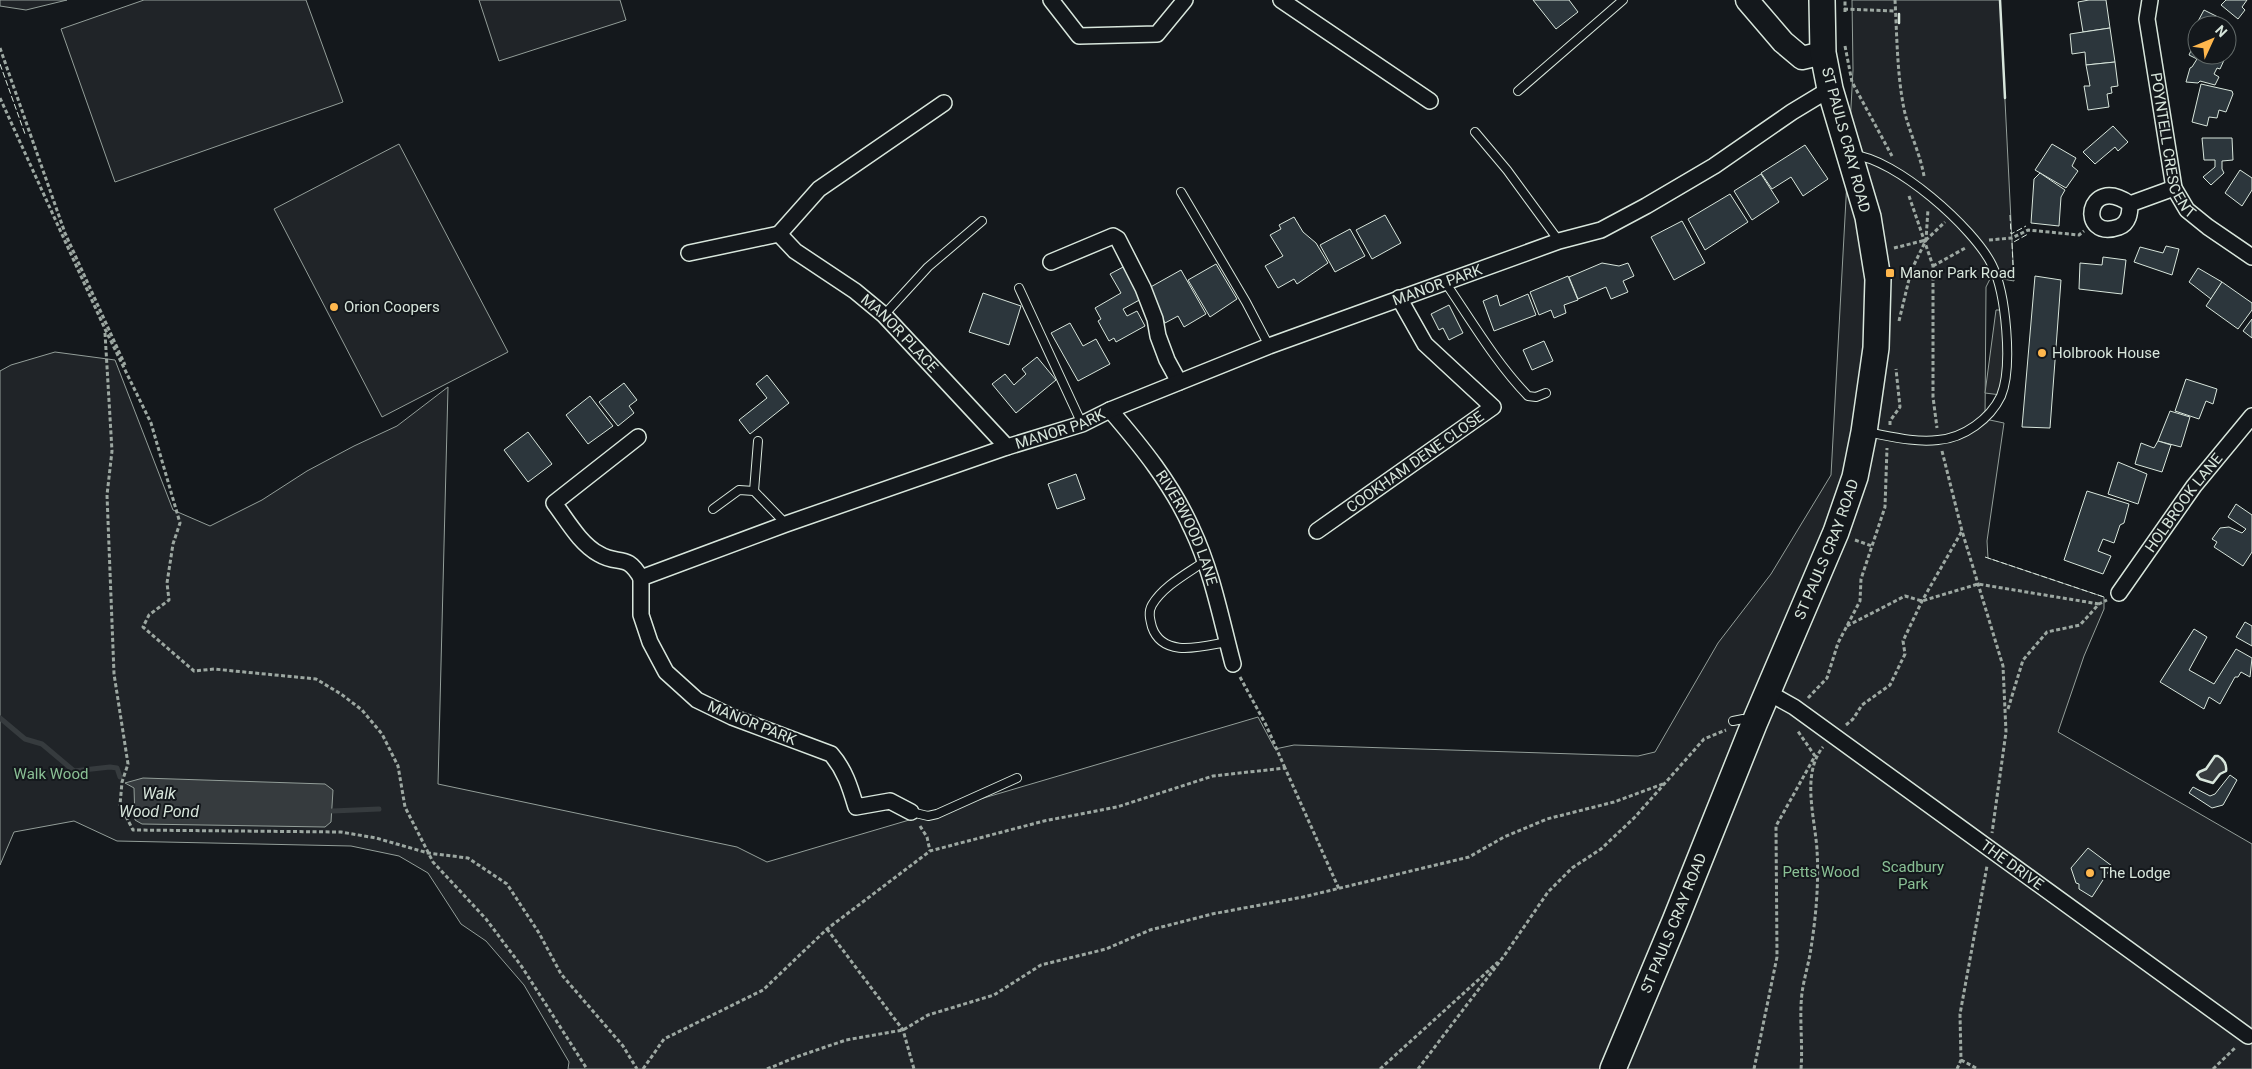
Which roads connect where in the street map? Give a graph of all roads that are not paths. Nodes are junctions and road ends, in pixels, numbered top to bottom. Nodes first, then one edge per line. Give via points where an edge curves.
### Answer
1 (1051, 0) edge
2 (1185, 0) edge
3 (1281, 0) edge
4 (1622, 0) edge
5 (1747, 0) edge
6 (2150, 0) edge
7 (1829, 5) edge
8 (1823, 53) junction
9 (1830, 89) junction
10 (1518, 91) dead end
11 (1430, 101) dead end
12 (944, 103) dead end
13 (1475, 132) dead end
14 (1850, 155) junction
15 (2174, 188) junction
16 (1181, 192) dead end
17 (2130, 204) junction
18 (982, 221) dead end
19 (779, 234) junction
20 (1558, 242) junction
21 (689, 253) dead end
22 (2252, 257) edge
23 (1051, 262) dead end
24 (1445, 282) junction
25 (1018, 288) dead end
26 (1399, 298) junction
27 (884, 315) junction
28 (1269, 346) junction
29 (1179, 382) junction
30 (1546, 393) dead end
31 (1110, 410) junction
32 (2252, 416) edge
33 (1082, 424) junction
34 (1864, 432) junction
35 (638, 437) dead end
36 (758, 441) dead end
37 (1007, 447) junction
38 (754, 491) junction
39 (713, 509) dead end
40 (786, 524) junction
41 (1317, 530) dead end
42 (1205, 560) junction
43 (641, 578) junction
44 (2120, 593) road end
45 (1227, 642) junction
46 (1233, 664) road end
47 (1778, 698) junction
48 (1017, 778) dead end
49 (911, 812) joint
50 (2250, 1038) edge
51 (1613, 1069) edge

1 - 2 street via 1079,36 1157,34
3 - 11 street
4 - 10 lane
5 - 8 main road via 1783,42 1802,58
6 - 15 street, POYNTELL CRESCENT via 2147,19
7 - 8 main road, ST PAULS CRAY ROAD
8 - 9 main road, ST PAULS CRAY ROAD
9 - 14 main road, ST PAULS CRAY ROAD
9 - 20 street, MANOR PARK via 1714,166 1646,206 1601,230
12 - 19 street via 819,189
13 - 20 lane via 1507,170
14 - 34 main road, ST PAULS CRAY ROAD via 1868,217 1878,279 1876,348
14 - 34 lane via 1866,156 1902,176 1928,195 1978,242 1993,266 2005,310 2007,362 2001,395 1989,415 1964,433 1939,440
15 - 17 street
15 - 22 street, POYNTELL CRESCENT via 2187,210
16 - 28 lane
17 - 17 street via 2112,196 2100,198 2092,206 2090,216 2103,228 2114,229 2123,226 2130,215
18 - 27 lane via 928,267
19 - 21 street
19 - 27 street, MANOR PLACE via 796,251 855,290
20 - 24 street, MANOR PARK
23 - 29 street via 1113,236 1118,239 1143,288 1167,360
24 - 26 street, MANOR PARK
24 - 30 lane via 1521,389 1528,396
25 - 33 lane
26 - 28 street, MANOR PARK
26 - 41 street, COOKHAM DENE CLOSE via 1425,344 1493,406
27 - 37 street, MANOR PLACE
28 - 29 street, MANOR PARK
29 - 31 street, MANOR PARK
31 - 33 street, MANOR PARK
31 - 42 street, RIVERWOOD LANE via 1174,495
32 - 44 street, HOLBROOK LANE via 2194,486
33 - 37 street, MANOR PARK
34 - 47 main road, ST PAULS CRAY ROAD via 1855,477
35 - 43 street via 554,503 586,545 598,554 626,561 634,566
36 - 38 lane
37 - 40 street, MANOR PARK
38 - 39 lane via 739,490
38 - 40 lane
40 - 43 street, MANOR PARK
42 - 45 street, RIVERWOOD LANE
42 - 45 lane via 1161,594 1149,610 1150,619 1159,639 1178,648
43 - 49 street, MANOR PARK via 641,615 650,642 666,672 697,700 732,717 830,754 849,780 856,807 890,802
45 - 46 street, RIVERWOOD LANE
47 - 50 street, THE DRIVE
47 - 51 main road, ST PAULS CRAY ROAD via 1744,722 1675,921
48 - 49 lane via 937,814 928,816

